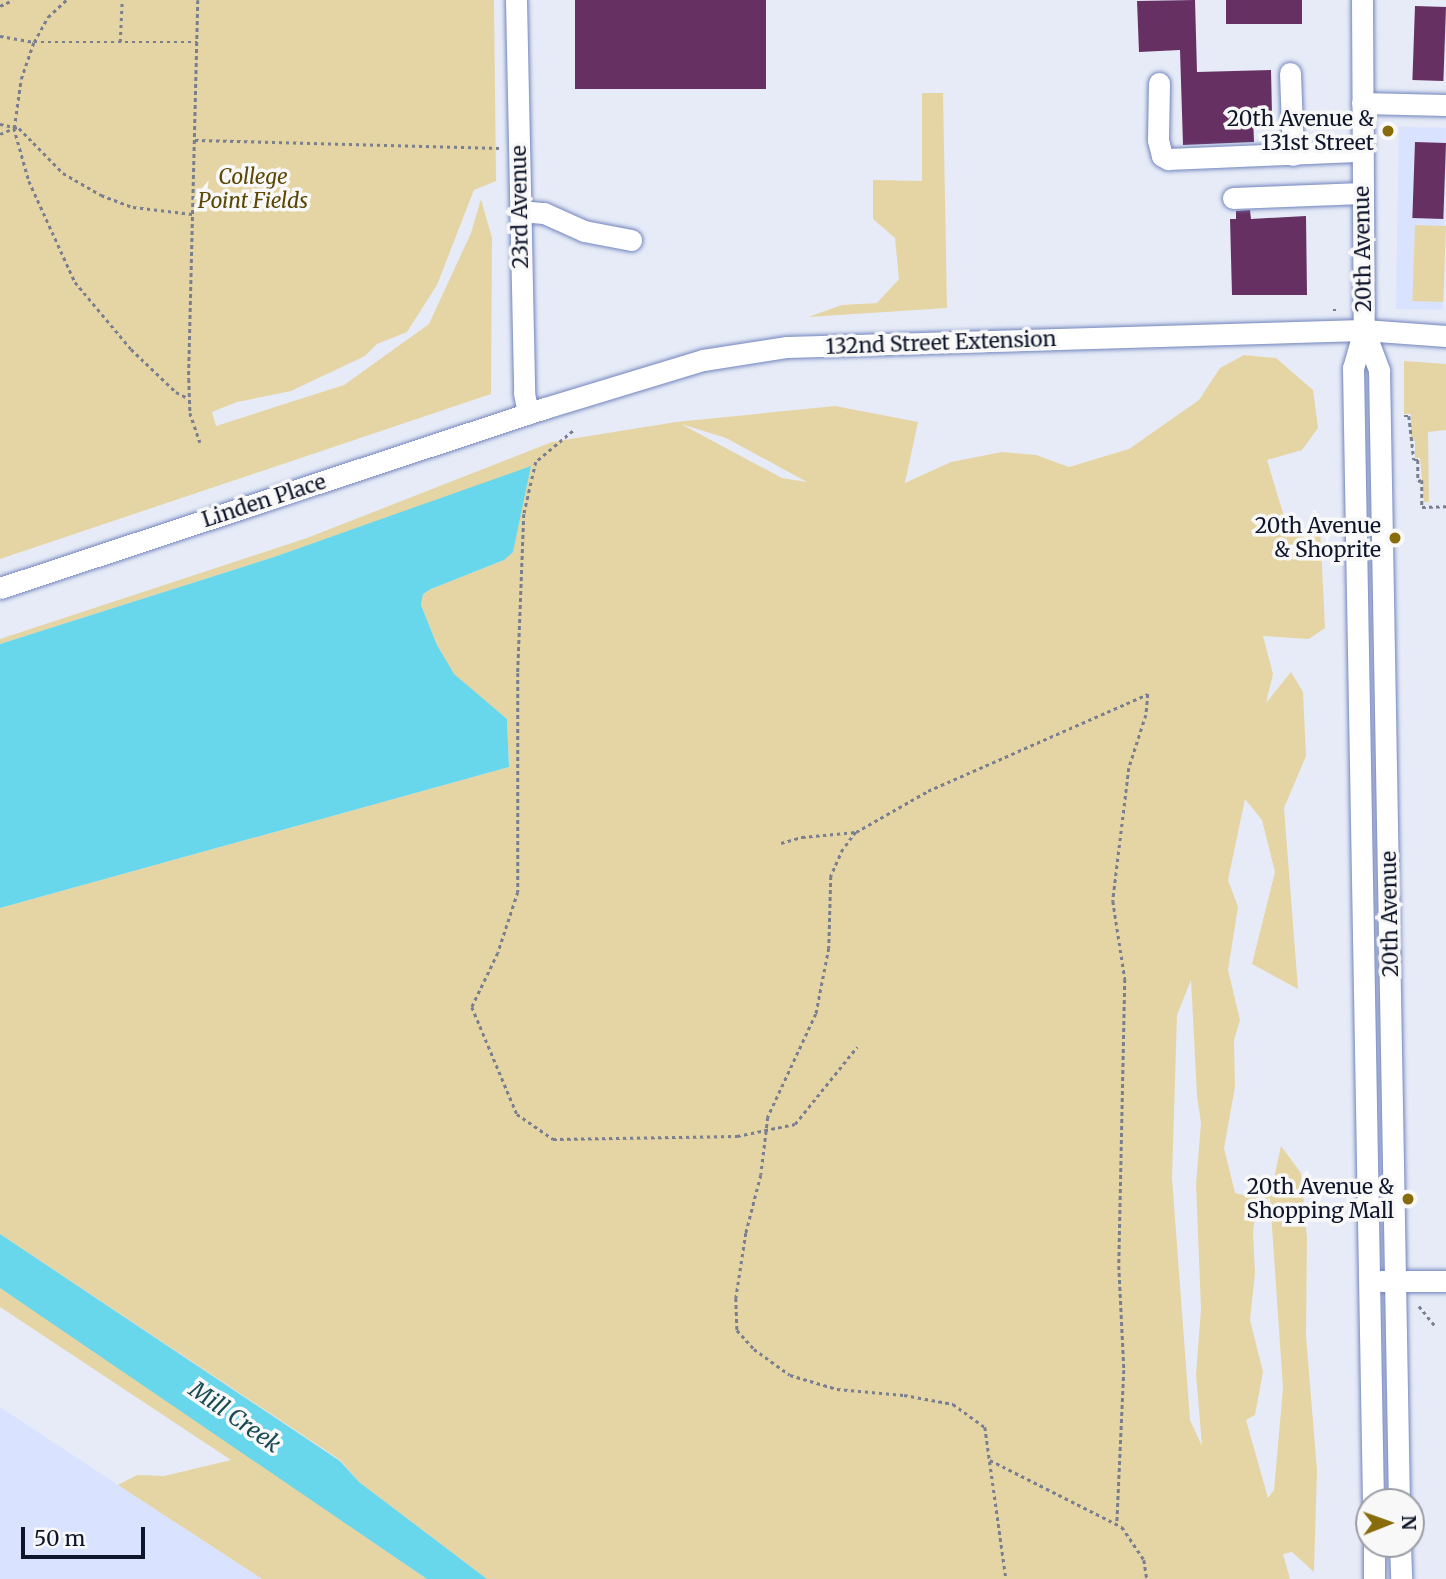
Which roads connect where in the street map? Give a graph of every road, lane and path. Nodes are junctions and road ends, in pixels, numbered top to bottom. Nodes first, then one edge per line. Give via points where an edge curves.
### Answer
1 (13, 0) edge
2 (66, 0) edge
3 (122, 0) edge
4 (198, 0) edge
5 (516, 0) edge
6 (1362, 0) edge
7 (0, 6) edge
8 (0, 36) edge
9 (34, 42) junction
10 (120, 42) junction
11 (197, 42) junction
12 (1290, 72) dead end
13 (1159, 83) dead end
14 (1362, 103) junction
15 (1446, 105) edge
16 (0, 124) edge
17 (14, 128) junction
18 (0, 134) edge
19 (195, 140) junction
20 (500, 148) dead end
21 (1362, 151) junction
22 (1293, 155) junction
23 (1362, 193) junction
24 (1233, 198) dead end
25 (520, 211) junction
26 (193, 214) junction
27 (631, 240) dead end
28 (1333, 310) dead end
29 (1338, 310) dead end
30 (1364, 330) junction
31 (1446, 336) edge
32 (189, 399) junction
33 (528, 414) junction
34 (1404, 416) dead end
35 (573, 431) dead end
36 (200, 442) dead end
37 (1446, 506) edge
38 (0, 588) edge
39 (856, 832) junction
40 (781, 843) dead end
41 (858, 1047) dead end
42 (766, 1130) junction
43 (1368, 1281) junction
44 (1446, 1281) edge
45 (1394, 1282) junction
46 (1419, 1307) dead end
47 (1436, 1327) dead end
48 (990, 1460) junction
49 (1373, 1488) edge
50 (1399, 1488) edge
51 (1118, 1524) junction
52 (1374, 1558) edge
53 (1400, 1558) edge
54 (1006, 1579) edge
55 (1147, 1579) edge
56 (1374, 1579) edge
57 (1401, 1579) edge

1 - 7 path
2 - 9 path via 48,17
3 - 10 path
4 - 11 path
5 - 25 street, 23rd Avenue
6 - 14 street, 20th Avenue
8 - 9 path
9 - 10 path
9 - 17 path via 21,79
10 - 11 path
11 - 19 path
12 - 22 street
13 - 22 street via 1162,156
14 - 15 street
14 - 21 street, 20th Avenue
16 - 17 path
17 - 18 path
17 - 26 path via 63,173 101,195 133,207
17 - 32 path via 29,181 75,282 131,349
19 - 20 path
19 - 26 path
21 - 22 street
21 - 23 street, 20th Avenue
23 - 24 street
23 - 30 street, 20th Avenue
25 - 27 street via 544,213 584,231
25 - 33 street, 23rd Avenue
26 - 32 path
28 - 29 path
30 - 31 street, 132nd Street Extension
30 - 33 street, 132nd Street Extension via 787,348 703,360
30 - 43 street, 20th Avenue via 1353,368
30 - 45 street, 20th Avenue via 1379,370
32 - 36 path
33 - 38 street, Linden Place
34 - 37 path via 1409,416 1413,460 1418,460 1418,481 1422,480 1422,507
35 - 42 path via 536,462 524,514 518,892 498,953 472,1007 517,1114 553,1139 737,1136
39 - 40 path
39 - 42 path via 831,876 829,948 816,1014
39 - 51 path via 928,791 1148,694 1129,768 1113,901 1125,979 1119,1266 1125,1370
41 - 42 path via 795,1124
42 - 48 path via 736,1298 737,1330 790,1375 837,1389 953,1404 985,1427
43 - 45 street
43 - 49 street, 20th Avenue
44 - 45 street
45 - 50 street, 20th Avenue
46 - 47 path
48 - 51 path
48 - 54 path
51 - 55 path via 1144,1560
52 - 56 street
53 - 57 street

